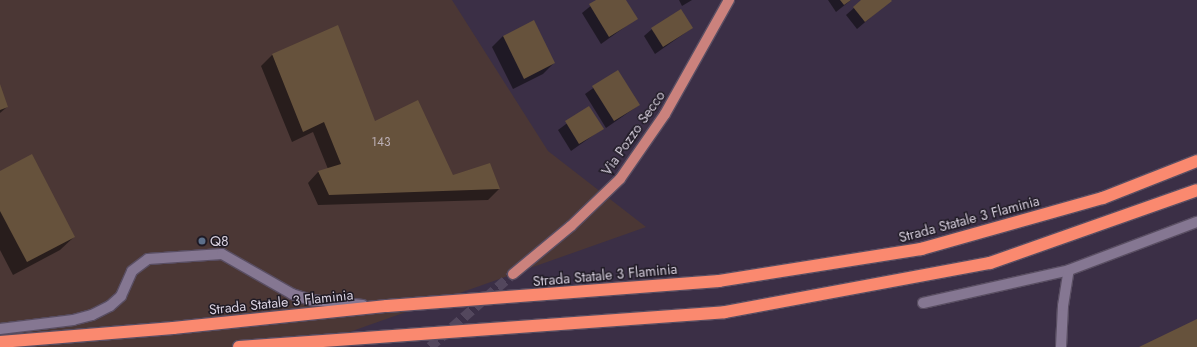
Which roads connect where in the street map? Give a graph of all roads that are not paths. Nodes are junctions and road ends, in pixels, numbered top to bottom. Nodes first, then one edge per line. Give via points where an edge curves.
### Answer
1 (729, 0) edge
2 (1197, 161) edge
3 (1197, 190) edge
4 (1197, 222) edge
5 (1069, 270) junction
6 (513, 274) tunnel mouth
7 (923, 303) dead end
8 (387, 306) junction
9 (0, 328) edge
10 (0, 342) edge
11 (239, 347) edge
12 (1061, 347) edge

1 - 6 main road, Via Pozzo Secco via 665,114 620,179 571,226
2 - 8 highway, Strada Statale 3 Flaminia via 1103,198 921,249 719,281
3 - 11 highway via 990,263 725,312
4 - 5 street
5 - 7 street
5 - 12 street via 1062,306
8 - 9 street via 310,300 262,279 222,254 148,259 132,271 121,296 110,306 92,315 73,320
8 - 10 highway, Strada Statale 3 Flaminia via 173,328

